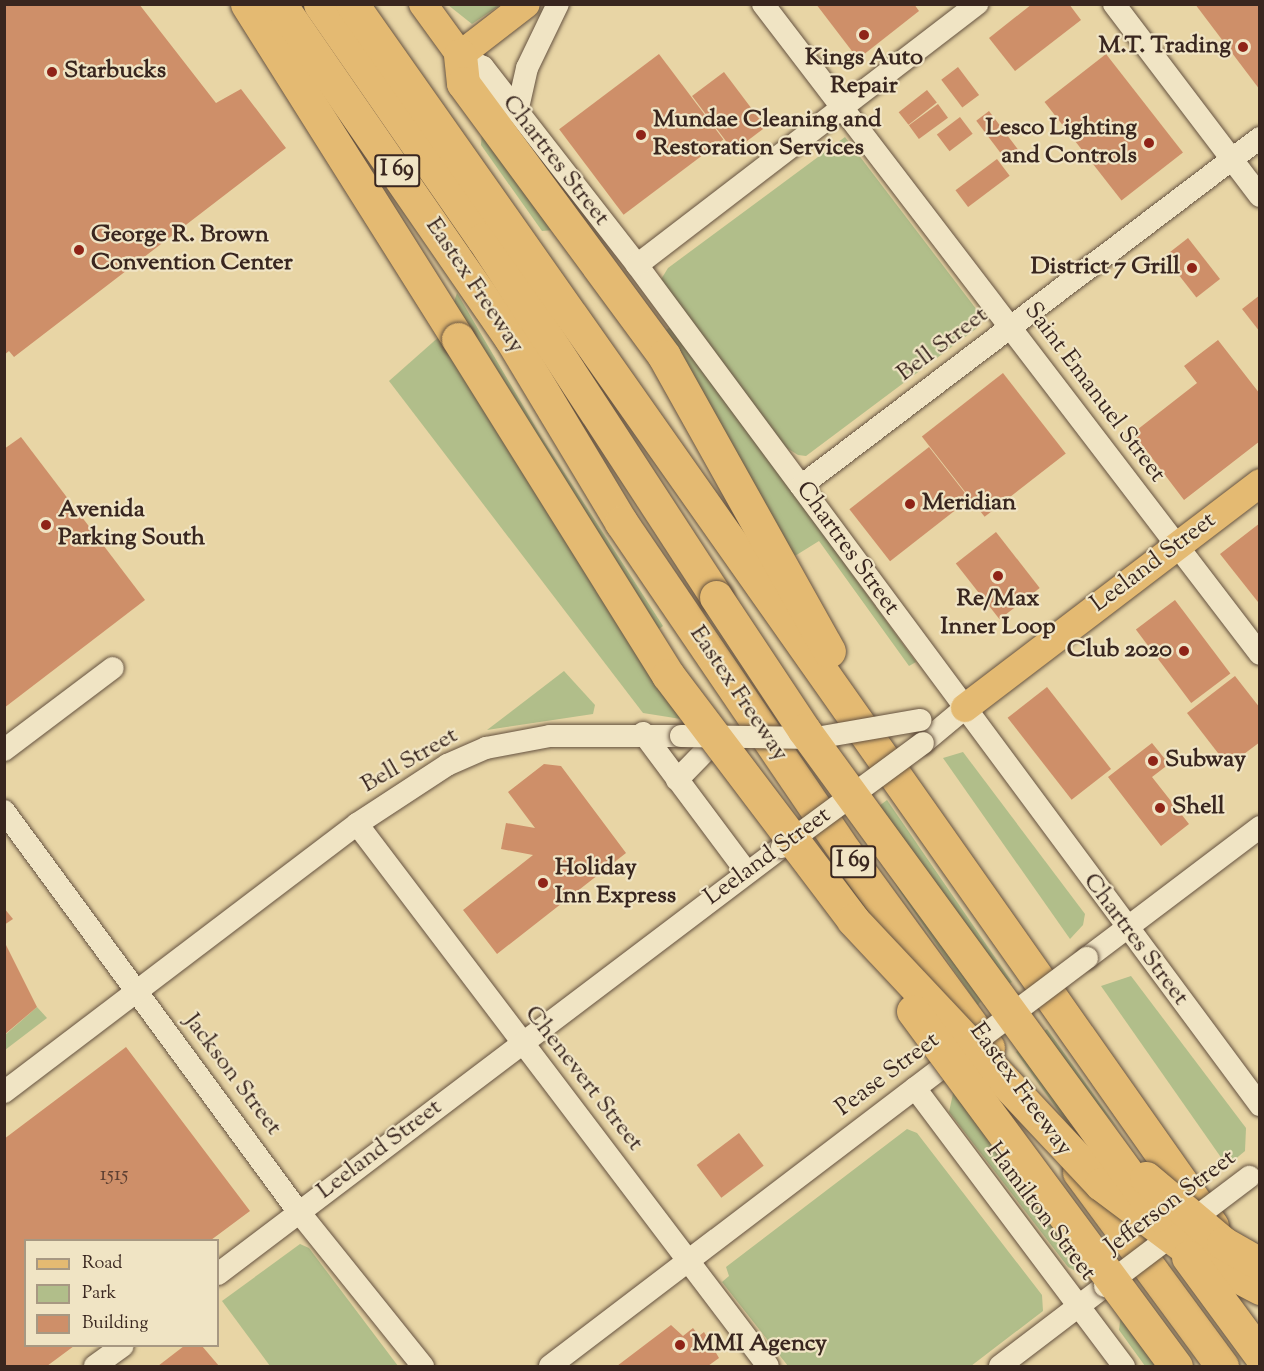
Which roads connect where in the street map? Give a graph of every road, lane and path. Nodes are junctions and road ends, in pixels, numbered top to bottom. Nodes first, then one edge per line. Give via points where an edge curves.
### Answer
1 (247, 4) edge
2 (280, 4) edge
3 (320, 4) edge
4 (352, 4) edge
5 (423, 4) edge
6 (526, 4) edge
7 (558, 4) edge
8 (763, 4) edge
9 (977, 4) edge
10 (1114, 4) edge
11 (460, 55) junction
12 (842, 107) junction
13 (517, 112) junction
14 (1260, 138) edge
15 (1232, 159) junction
16 (1260, 196) edge
17 (637, 264) junction
18 (521, 328) junction
19 (1010, 328) junction
20 (1260, 483) edge
21 (801, 486) junction
22 (1177, 546) junction
23 (1260, 654) edge
24 (113, 668) dead end
25 (965, 708) junction
26 (922, 732) junction
27 (643, 733) junction
28 (718, 738) junction
29 (4, 750) edge
30 (677, 780) junction
31 (4, 811) edge
32 (922, 814) junction
33 (357, 824) junction
34 (1260, 827) edge
35 (746, 871) junction
36 (853, 920) junction
37 (1125, 929) junction
38 (136, 991) junction
39 (521, 1044) junction
40 (915, 1088) junction
41 (4, 1092) edge
42 (1260, 1105) edge
43 (1080, 1108) junction
44 (1254, 1173) edge
45 (299, 1212) junction
46 (688, 1261) junction
47 (1260, 1264) edge
48 (219, 1273) edge
49 (1260, 1290) edge
50 (1078, 1307) junction
51 (122, 1347) edge
52 (1260, 1355) edge
53 (95, 1366) edge
54 (423, 1366) edge
55 (550, 1366) edge
56 (768, 1366) edge
57 (1000, 1366) edge
58 (1124, 1366) edge
59 (1176, 1366) edge
60 (1222, 1366) edge

1 - 36 highway, bridge via 668,675
2 - 18 highway, Eastex Freeway / I 69
3 - 18 highway
4 - 32 highway, I 69
5 - 11 main road, Chartres Street
6 - 11 main road
7 - 13 street via 527,68
8 - 12 street, Saint Emanuel Street
9 - 12 street
10 - 15 street
11 - 13 street, Chartres Street via 483,68
11 - 32 highway via 463,82 664,356
12 - 17 street
12 - 19 street, Saint Emanuel Street
13 - 17 street, Chartres Street
14 - 15 street, Bell Street
15 - 16 street
15 - 19 street, Bell Street
17 - 21 street, Chartres Street
18 - 43 highway, bridge via 716,597 804,730
18 - 60 highway, Eastex Freeway / I 69 via 621,522 846,853
19 - 21 street, Bell Street
19 - 22 street, Saint Emanuel Street
20 - 22 main road, Leeland Street
21 - 25 street, Chartres Street
22 - 23 street, Saint Emanuel Street
22 - 25 main road, Leeland Street
24 - 29 street
25 - 26 street, Bell Street
25 - 37 street, Chartres Street
26 - 28 street, Bell Street, bridge
26 - 35 street, Leeland Street, bridge via 782,847
27 - 28 street, Bell Street, bridge
27 - 30 street
27 - 33 street, Bell Street via 550,736 486,748 412,785
28 - 30 street
30 - 35 street
31 - 38 street, Jackson Street
32 - 49 highway, I 69 via 1109,1085
33 - 38 street, Bell Street
33 - 39 street, Chenevert Street
34 - 37 street, Pease Street
35 - 39 street, Leeland Street
36 - 49 highway, bridge via 1101,1184 1193,1253
36 - 59 highway, bridge via 885,975
37 - 40 street, Pease Street, bridge
37 - 42 street, Chartres Street
38 - 41 street, Bell Street
38 - 45 street, Jackson Street
39 - 45 street, Leeland Street
39 - 46 street, Chenevert Street
40 - 46 street, Pease Street
40 - 50 street, Hamilton Street
43 - 47 highway, bridge via 1154,1186 1223,1243
43 - 52 highway, bridge
44 - 50 street, Jefferson Street, bridge
45 - 48 street, Leeland Street
45 - 54 street, Jackson Street
46 - 55 street, Pease Street
46 - 56 street, Chenevert Street
50 - 57 street, Jefferson Street
50 - 58 street, Hamilton Street
51 - 53 street

